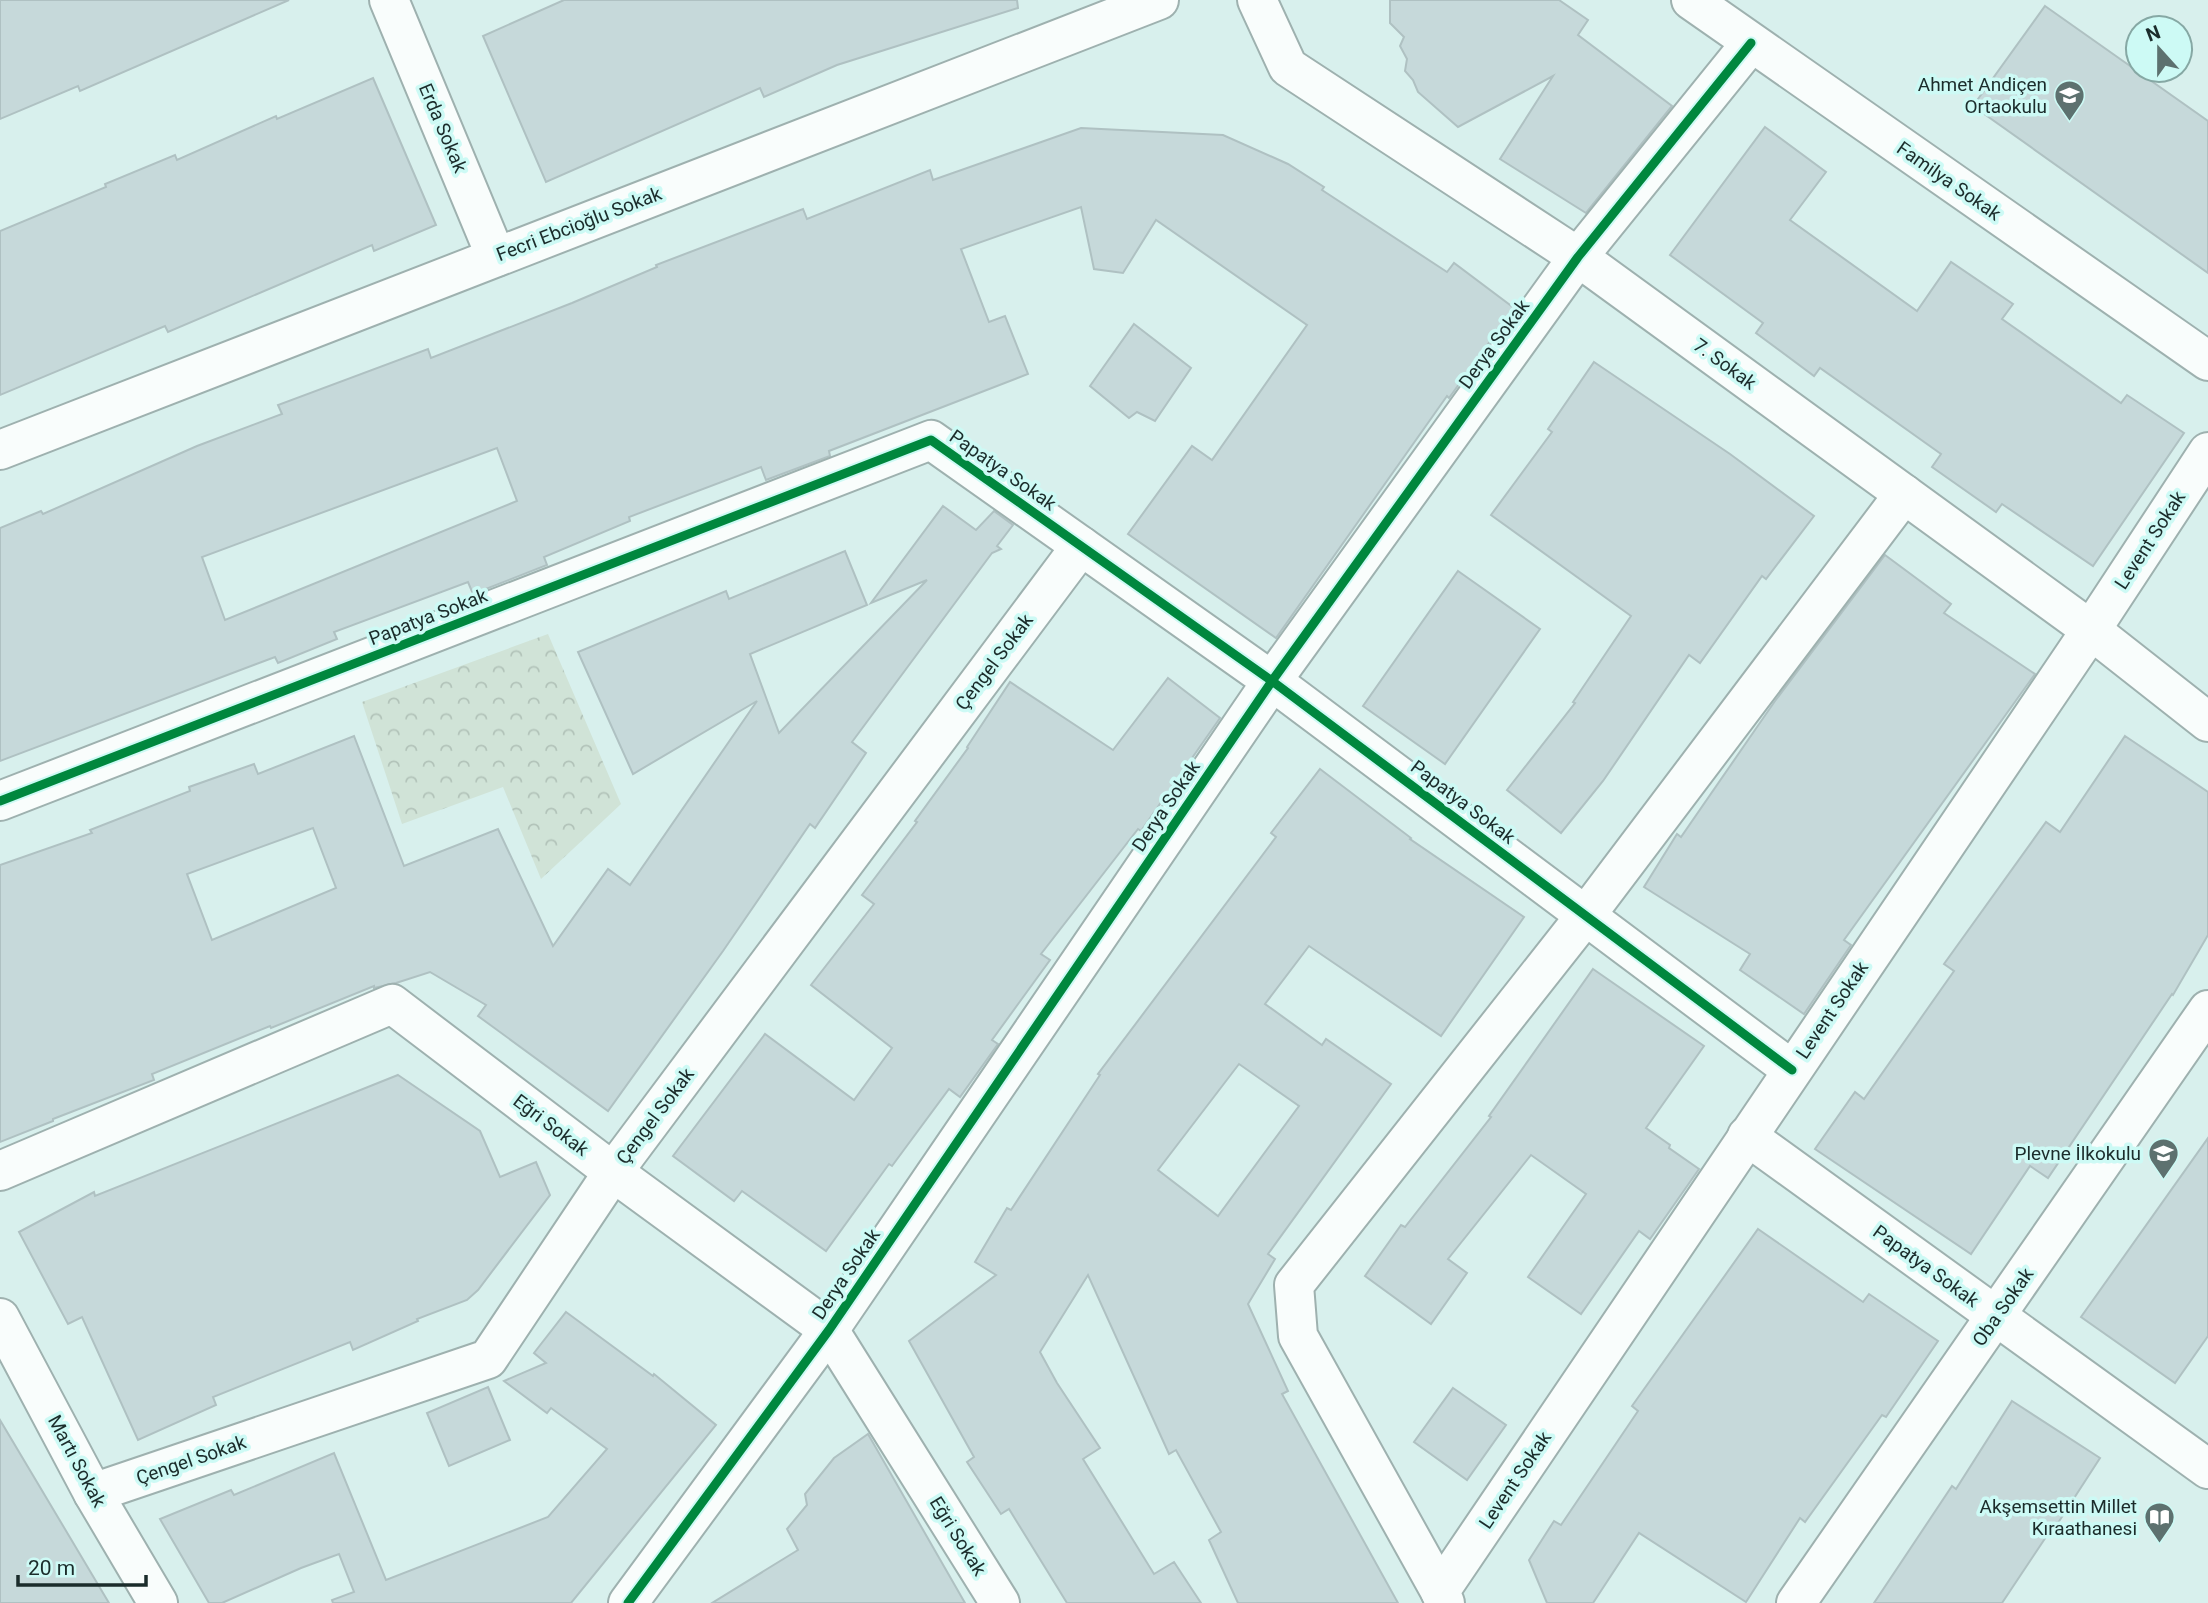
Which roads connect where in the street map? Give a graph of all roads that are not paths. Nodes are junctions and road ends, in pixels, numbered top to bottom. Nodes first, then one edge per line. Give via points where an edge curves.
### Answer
1 (389, 0) edge
2 (1159, 0) edge
3 (1257, 0) edge
4 (1691, 0) edge
5 (1751, 43) junction
6 (496, 257) junction
7 (1578, 257) junction
8 (2208, 361) edge
9 (0, 450) edge
10 (2208, 452) edge
11 (1904, 494) junction
12 (1081, 546) junction
13 (2091, 629) junction
14 (1272, 681) junction
15 (2208, 722) edge
16 (0, 802) edge
17 (1586, 915) junction
18 (2208, 1010) edge
19 (1792, 1070) junction
20 (1747, 1136) junction
21 (0, 1171) edge
22 (613, 1172) junction
23 (1996, 1317) junction
24 (0, 1318) edge
25 (829, 1330) junction
26 (2208, 1469) edge
27 (93, 1493) junction
28 (1443, 1597) edge
29 (158, 1603) edge
30 (628, 1603) edge
31 (1000, 1603) edge
32 (1796, 1603) edge

1 - 6 street, Erda Sokak
2 - 6 street, Fecri Ebcioğlu Sokak
3 - 7 street, 7. Sokak via 1288,67
4 - 5 street, Familya Sokak
5 - 7 street, Derya Sokak
5 - 8 street, Familya Sokak
6 - 9 street, Fecri Ebcioğlu Sokak
7 - 11 street, 7. Sokak
7 - 14 street, Derya Sokak
10 - 13 street, Levent Sokak
11 - 13 street, 7. Sokak
11 - 17 street
12 - 14 street, Papatya Sokak
12 - 16 street, Papatya Sokak via 931,440
12 - 22 street, Çengel Sokak
13 - 15 street, 7. Sokak
13 - 19 street, Levent Sokak
14 - 17 street, Papatya Sokak
14 - 25 street, Derya Sokak
17 - 19 street, Papatya Sokak
17 - 28 street via 1294,1285 1298,1336
18 - 23 street, Oba Sokak
19 - 20 street, Levent Sokak
20 - 23 street, Papatya Sokak
20 - 28 street, Levent Sokak
21 - 22 street, Eğri Sokak via 392,1004
22 - 25 street, Eğri Sokak
22 - 27 street, Çengel Sokak via 488,1359
23 - 26 street, Papatya Sokak
23 - 32 street, Oba Sokak
24 - 27 street, Martı Sokak
25 - 30 street, Derya Sokak
25 - 31 street, Eğri Sokak
27 - 29 street, Martı Sokak

